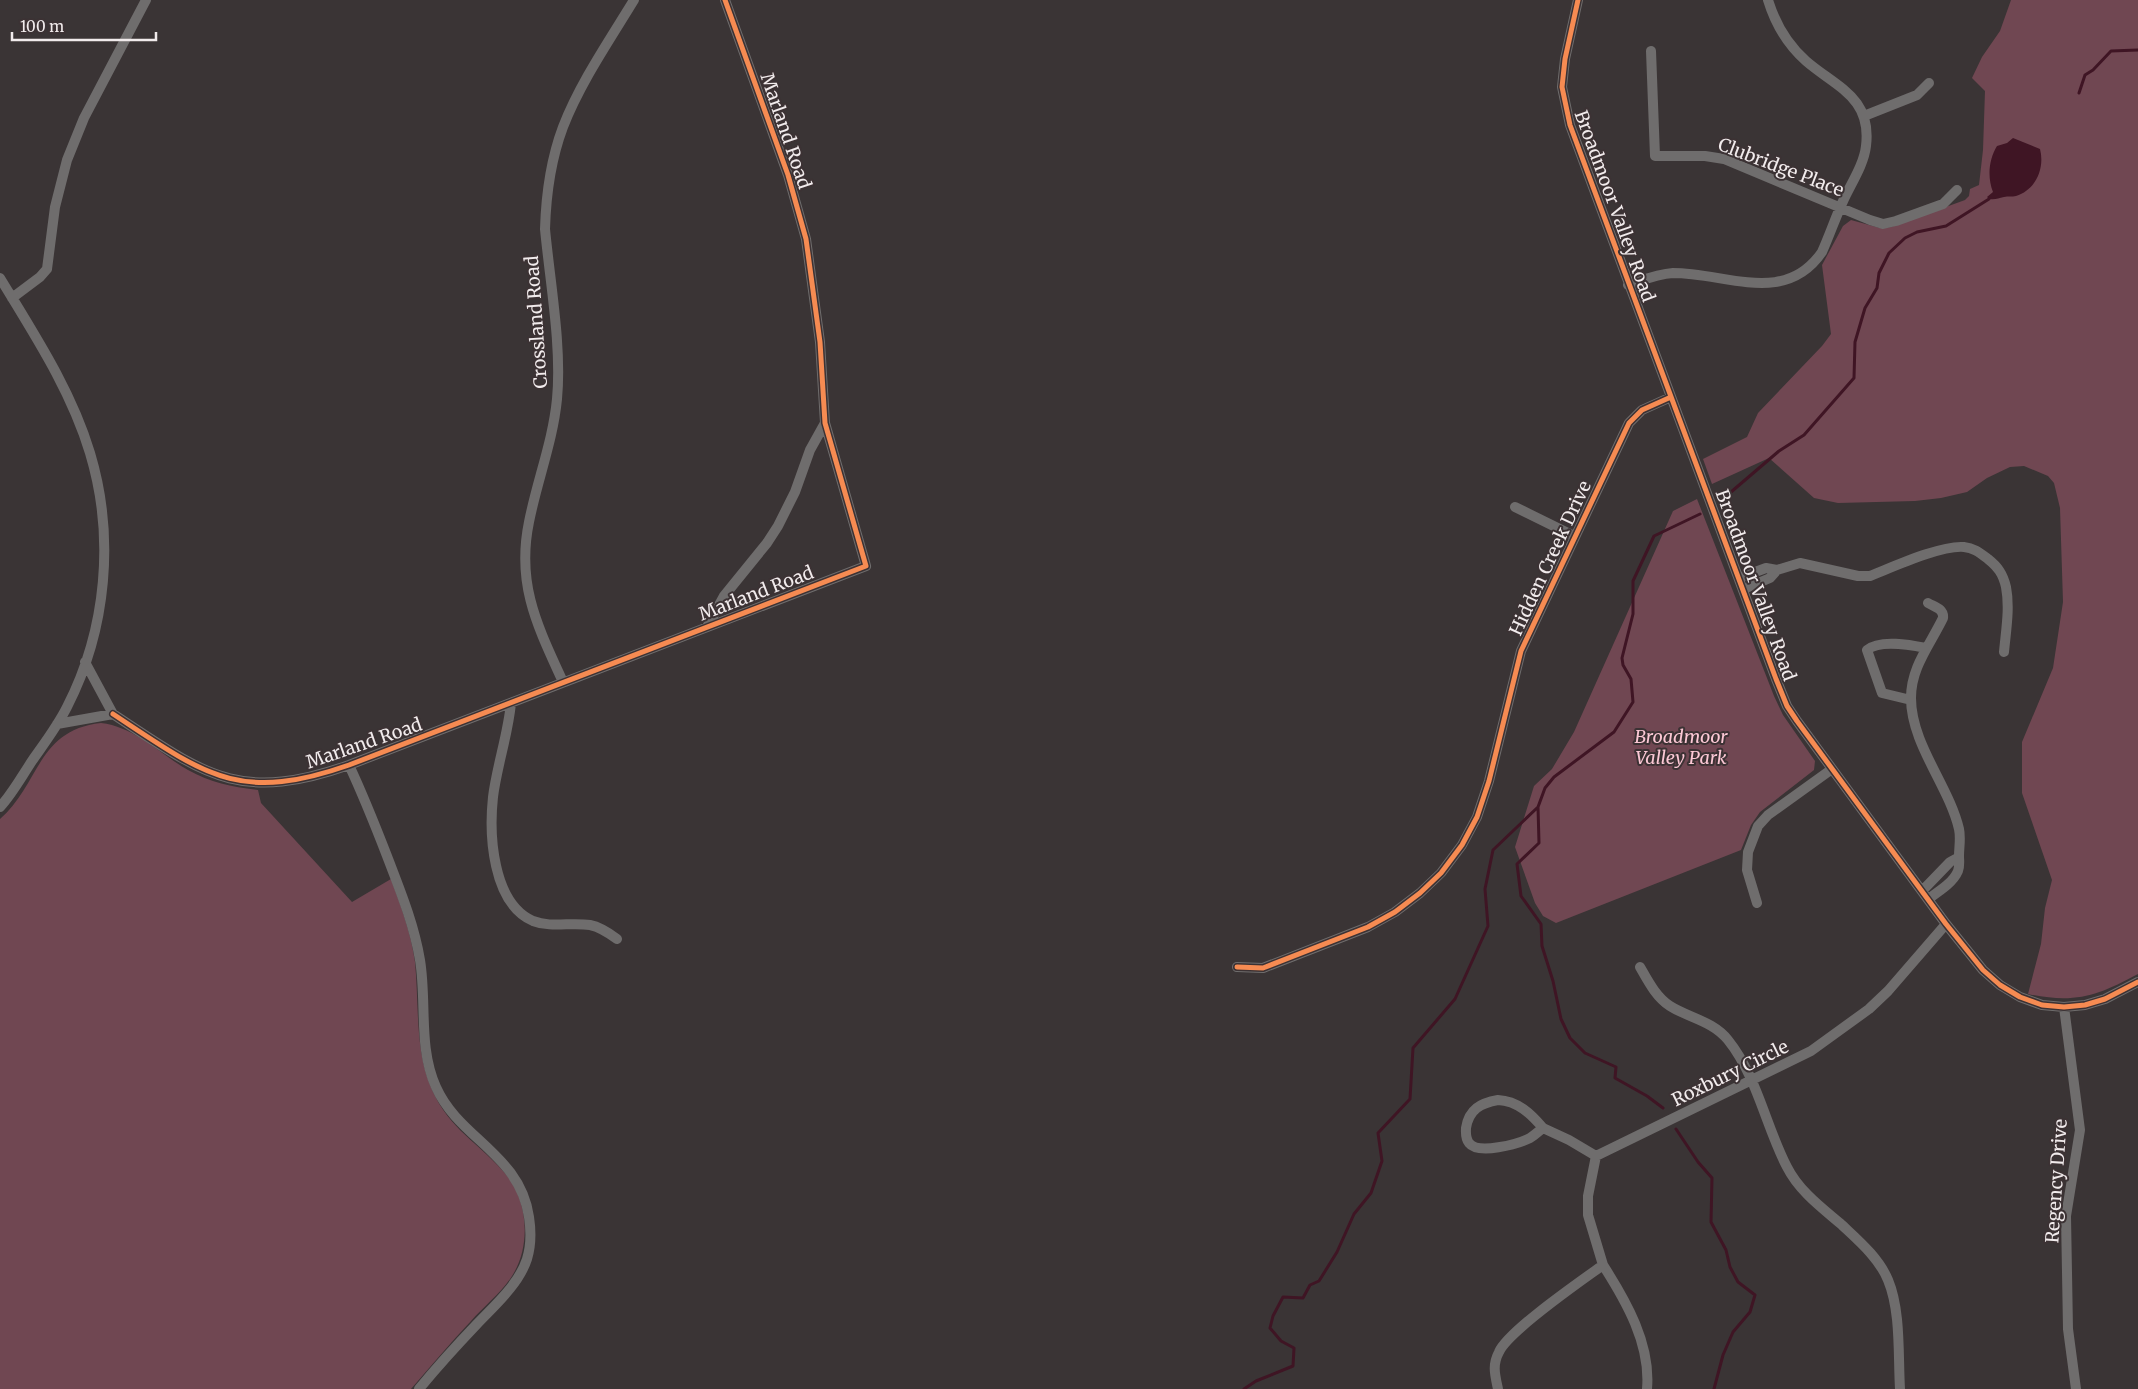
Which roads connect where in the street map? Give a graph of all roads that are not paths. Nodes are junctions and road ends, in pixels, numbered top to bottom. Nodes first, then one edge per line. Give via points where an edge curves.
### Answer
1 (146, 0) edge
2 (634, 0) edge
3 (725, 0) edge
4 (1578, 0) edge
5 (1768, 0) edge
6 (1651, 52) dead end
7 (1929, 84) dead end
8 (1864, 116) junction
9 (1957, 190) dead end
10 (1841, 207) junction
11 (0, 278) edge
12 (1628, 285) junction
13 (12, 298) junction
14 (1671, 397) junction
15 (825, 423) junction
16 (1515, 507) dead end
17 (1574, 536) junction
18 (1777, 570) junction
19 (1739, 578) junction
20 (1744, 589) junction
21 (1928, 603) dead end
22 (707, 627) junction
23 (1926, 648) junction
24 (2004, 652) dead end
25 (85, 662) junction
26 (563, 682) junction
27 (1911, 700) junction
28 (511, 703) junction
29 (113, 714) junction
30 (57, 724) junction
31 (349, 765) junction
32 (1832, 768) junction
33 (0, 808) edge
34 (1925, 895) junction
35 (1757, 903) dead end
36 (1946, 924) junction
37 (617, 938) dead end
38 (1237, 967) dead end
39 (1640, 968) dead end
40 (2138, 982) edge
41 (2064, 1007) junction
42 (1752, 1080) junction
43 (1543, 1128) junction
44 (1596, 1156) junction
45 (1603, 1265) junction
46 (419, 1389) edge
47 (1498, 1389) edge
48 (1647, 1389) edge
49 (1900, 1389) edge
50 (2076, 1389) edge

1 - 13 street via 84,118 67,160 55,206 47,269
2 - 26 street, Crossland Road via 566,120 558,143 546,210 558,394 552,431 528,523 526,572 536,622
3 - 15 street, Marland Road via 788,175 806,239 820,342
4 - 12 street, Broadmoor Valley Road via 1565,59 1562,87 1565,107
5 - 8 street via 1781,31 1796,50 1818,71 1844,88
6 - 10 street, Clubridge Place via 1656,156 1724,159
7 - 8 street via 1917,95
8 - 10 street via 1866,147
9 - 10 street, Clubridge Place via 1943,204 1890,223 1870,220
10 - 12 street via 1822,252 1810,267 1792,279 1765,284 1672,273
11 - 13 street
12 - 14 street, Broadmoor Valley Road
13 - 25 street via 72,406 90,452 99,492 105,548 104,574 101,605
14 - 17 street, Hidden Creek Drive via 1642,410 1629,423
14 - 19 street, Broadmoor Valley Road
15 - 22 street, Marland Road via 778,526 724,596
15 - 22 street, Marland Road via 866,566
16 - 17 street
17 - 38 street, Hidden Creek Drive via 1521,651 1477,817 1462,846 1441,873 1395,912 1368,927 1263,968
18 - 19 street via 1766,568
18 - 20 street via 1770,578
18 - 24 street via 1807,563 1870,576 1947,549 1964,547 1978,551 2000,569 2004,578 2007,605
19 - 20 street, Broadmoor Valley Road
20 - 32 street, Broadmoor Valley Road via 1787,706
21 - 23 street via 1944,614
22 - 26 street, Marland Road
23 - 27 street via 1912,678
23 - 27 street via 1904,644 1876,645 1868,650 1882,693
25 - 29 street
25 - 30 street
26 - 28 street, Marland Road
27 - 34 street via 1917,728 1959,830 1959,857 1950,862
28 - 31 street, Marland Road
28 - 37 street via 492,821 501,883 513,905 531,920 543,924 589,925
29 - 30 street
29 - 31 street, Marland Road via 182,759 217,776 237,781 280,783 319,776
30 - 33 street
31 - 46 street via 412,922 420,961 425,1041 437,1089 452,1112 511,1172 525,1199 530,1226 527,1259 515,1282
32 - 34 street, Broadmoor Valley Road
32 - 35 street via 1758,826 1748,852 1747,870
34 - 36 street, Broadmoor Valley Road
36 - 41 street, Broadmoor Valley Road via 1983,970 2000,985 2042,1005
36 - 42 street, Roxbury Circle via 1869,1009 1811,1051
39 - 42 street via 1657,995 1668,1005 1719,1030 1729,1040
40 - 41 street, Broadmoor Valley Road via 2105,999
41 - 50 street, Regency Drive via 2080,1130 2066,1216 2068,1329
42 - 44 street, Roxbury Circle
42 - 49 street via 1787,1168 1796,1182 1874,1257 1888,1279 1895,1305
43 - 43 street via 1531,1114 1509,1101 1498,1100 1473,1110 1466,1134 1469,1143 1480,1149 1490,1149 1529,1138
43 - 44 street
44 - 45 street via 1588,1196 1588,1215
45 - 47 street via 1512,1335 1499,1350 1493,1369
45 - 48 street via 1620,1292 1640,1336 1646,1359

